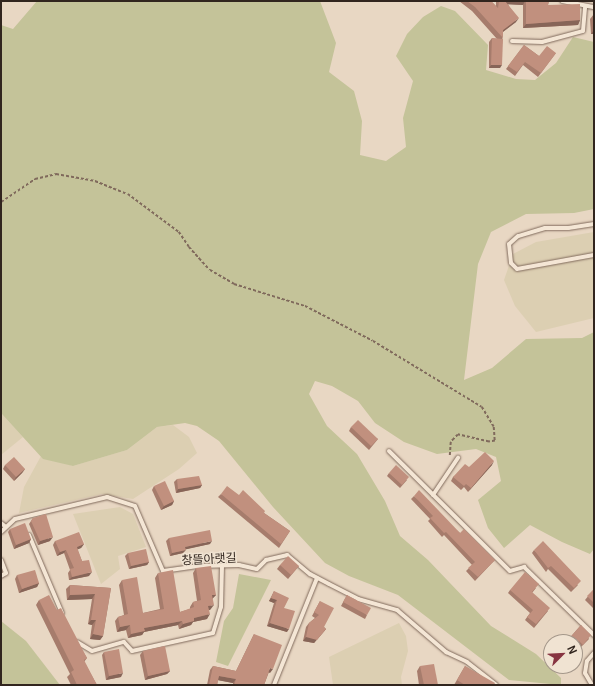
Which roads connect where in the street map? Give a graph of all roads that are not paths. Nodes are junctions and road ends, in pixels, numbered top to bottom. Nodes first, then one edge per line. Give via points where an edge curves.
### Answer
1 (562, 1) edge
2 (586, 6) junction
3 (594, 7) edge
4 (512, 41) dead end
5 (594, 224) edge
6 (594, 255) edge
7 (389, 451) dead end
8 (458, 458) dead end
9 (433, 495) junction
10 (22, 517) junction
11 (1, 523) edge
12 (25, 524) edge
13 (6, 527) junction
14 (28, 531) edge
15 (1, 532) edge
16 (1, 560) edge
17 (222, 567) junction
18 (1, 576) edge
19 (317, 578) junction
20 (64, 617) edge
21 (594, 635) edge
22 (73, 638) edge
23 (594, 653) edge
24 (274, 685) edge
25 (496, 685) edge
26 (592, 685) edge

1 - 2 lane
2 - 3 lane
2 - 4 lane via 583,31 542,42
5 - 6 lane via 545,228 518,236 509,244 511,263 517,269
7 - 9 lane
8 - 9 lane
9 - 21 lane via 510,571 524,567
10 - 12 lane
10 - 13 lane, 창뜰아랫길 via 15,519
10 - 17 lane, 창뜰아랫길 via 107,497 136,506 163,571
11 - 13 lane
13 - 15 lane, 창뜰아랫길
14 - 20 lane
16 - 18 lane via 6,573
17 - 19 lane, 창뜰아랫길 via 240,565 257,569 266,560 287,555
17 - 22 lane via 221,607 213,633 132,651 124,642 92,652 84,649
19 - 24 lane
19 - 25 lane, 창뜰아랫길 via 358,599 397,610 446,652 468,662
23 - 26 lane via 587,661 585,673

